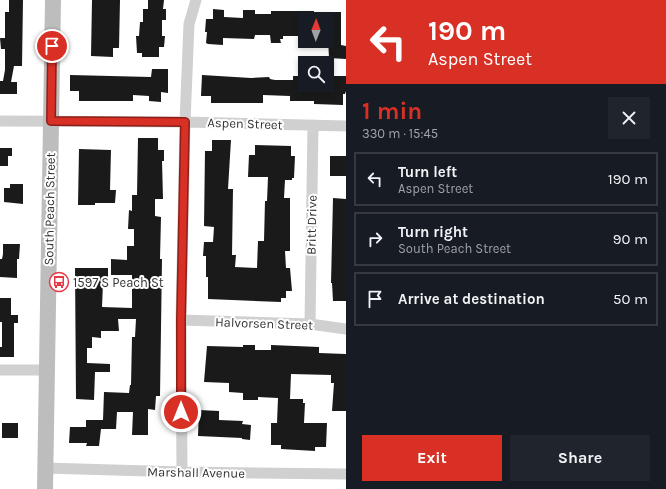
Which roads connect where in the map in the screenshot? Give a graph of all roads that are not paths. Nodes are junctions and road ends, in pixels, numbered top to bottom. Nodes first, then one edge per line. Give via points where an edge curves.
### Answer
1 (53, 0) edge
2 (196, 0) edge
3 (0, 121) edge
4 (51, 121) junction
5 (185, 122) junction
6 (313, 125) junction
7 (346, 126) edge
8 (181, 320) junction
9 (310, 324) junction
10 (346, 329) edge
11 (0, 370) edge
12 (46, 370) junction
13 (45, 468) junction
14 (182, 472) junction
15 (346, 474) edge
16 (45, 489) edge

1 - 4 street, South Peach Street
2 - 5 street via 189,29
3 - 4 street, Aspen Street
4 - 5 street, Aspen Street
4 - 12 street, South Peach Street
5 - 6 street, Aspen Street
5 - 8 street
6 - 7 street, Aspen Street
6 - 9 street, Britt Drive
8 - 9 street, Halvorsen Street
8 - 14 street
9 - 10 street, Halvorsen Street
11 - 12 street
12 - 13 street, South Peach Street
13 - 14 street, Marshall Avenue
13 - 16 street, South Peach Street
14 - 15 street, Marshall Avenue

